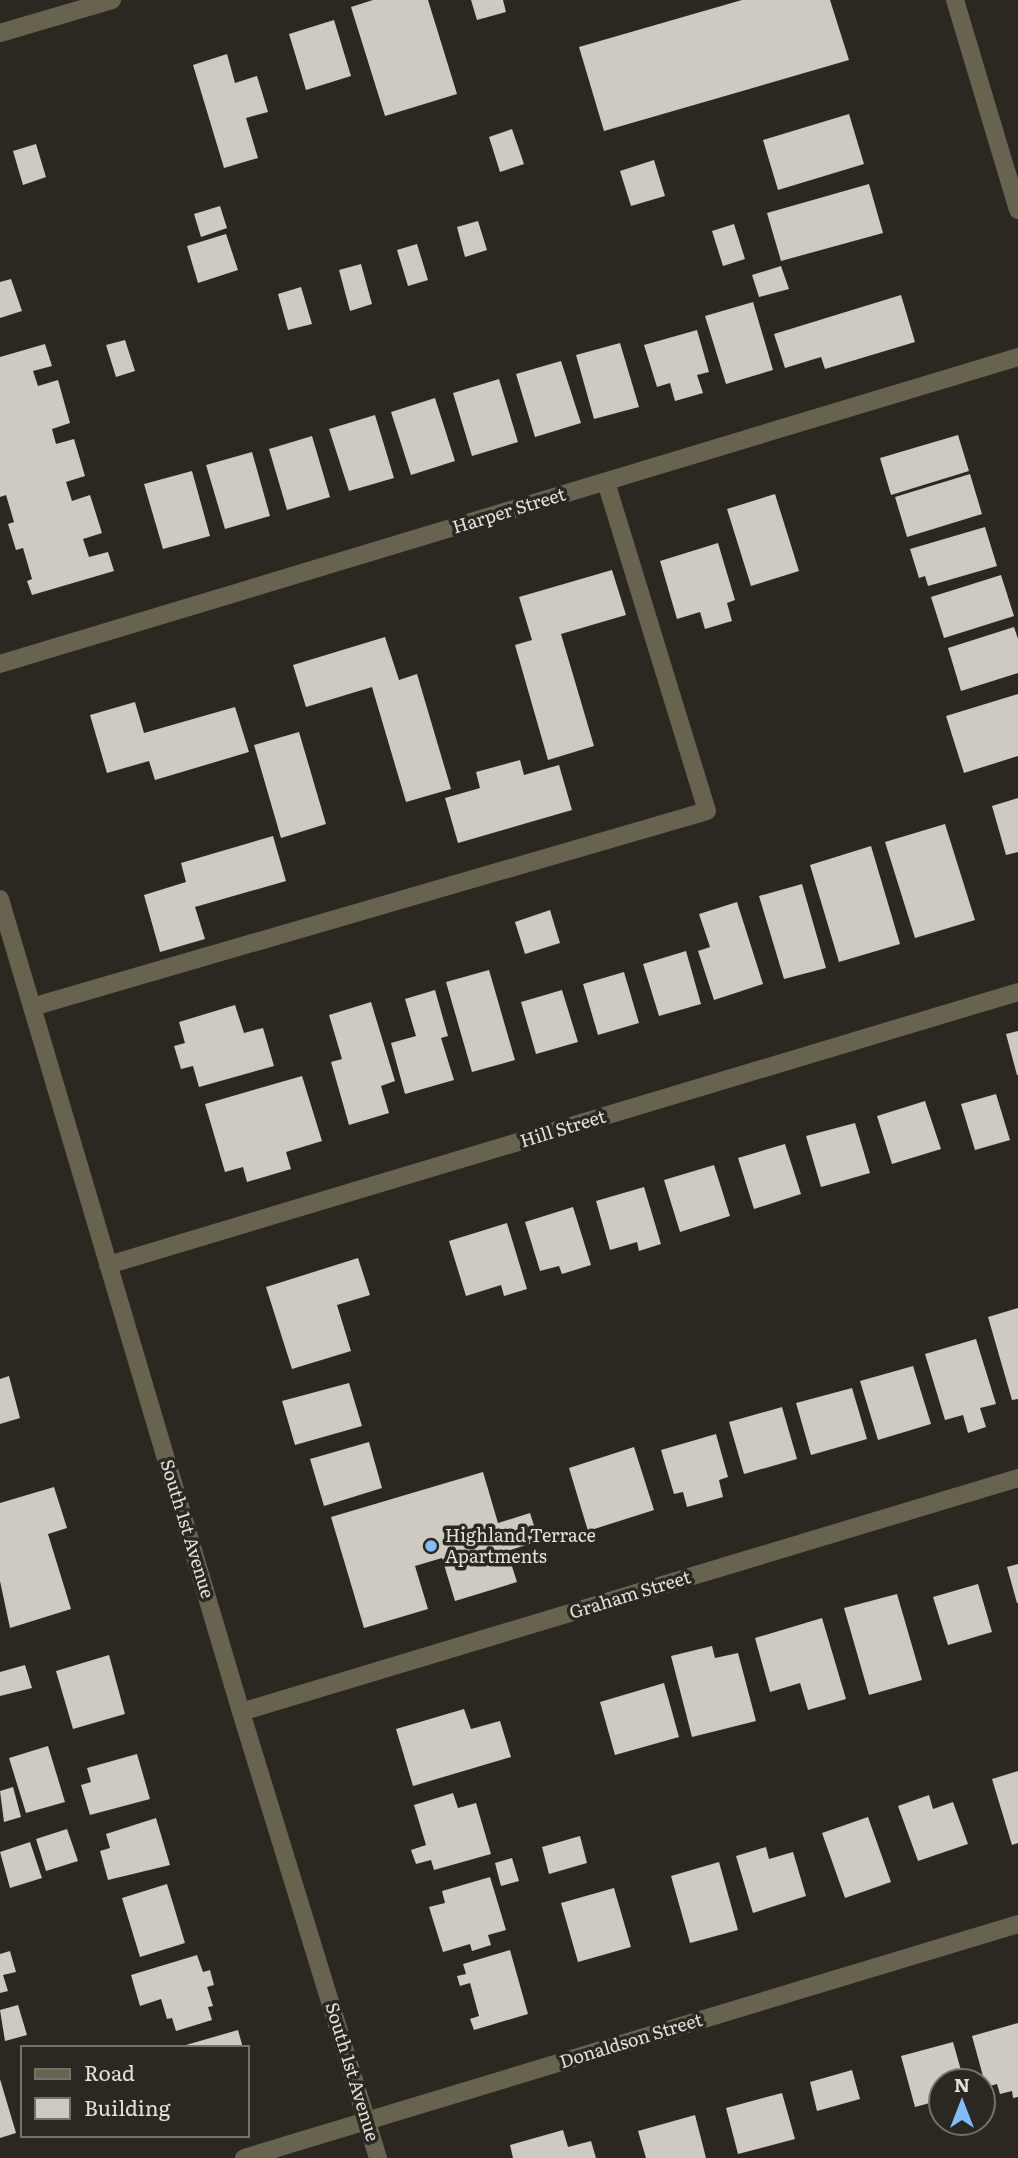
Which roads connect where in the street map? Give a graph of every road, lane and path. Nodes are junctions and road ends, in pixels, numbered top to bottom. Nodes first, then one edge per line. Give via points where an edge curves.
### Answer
1 (112, 0) edge
2 (955, 0) edge
3 (0, 33) edge
4 (1018, 210) edge
5 (1018, 357) edge
6 (606, 482) junction
7 (0, 664) edge
8 (0, 899) edge
9 (1018, 992) edge
10 (32, 1007) junction
11 (108, 1265) junction
12 (1018, 1478) edge
13 (241, 1712) junction
14 (1018, 1924) edge
15 (367, 2121) junction
16 (244, 2158) edge
17 (378, 2158) edge

1 - 3 street
2 - 4 street
5 - 6 street, Harper Street
6 - 7 street, Harper Street
6 - 10 street via 707,811
8 - 10 street, South 1st Avenue
9 - 11 street, Hill Street
10 - 11 street, South 1st Avenue
11 - 13 street, South 1st Avenue
12 - 13 street, Graham Street
13 - 15 street, South 1st Avenue
14 - 15 street, Donaldson Street
15 - 16 street, Donaldson Street
15 - 17 street, South 1st Avenue

